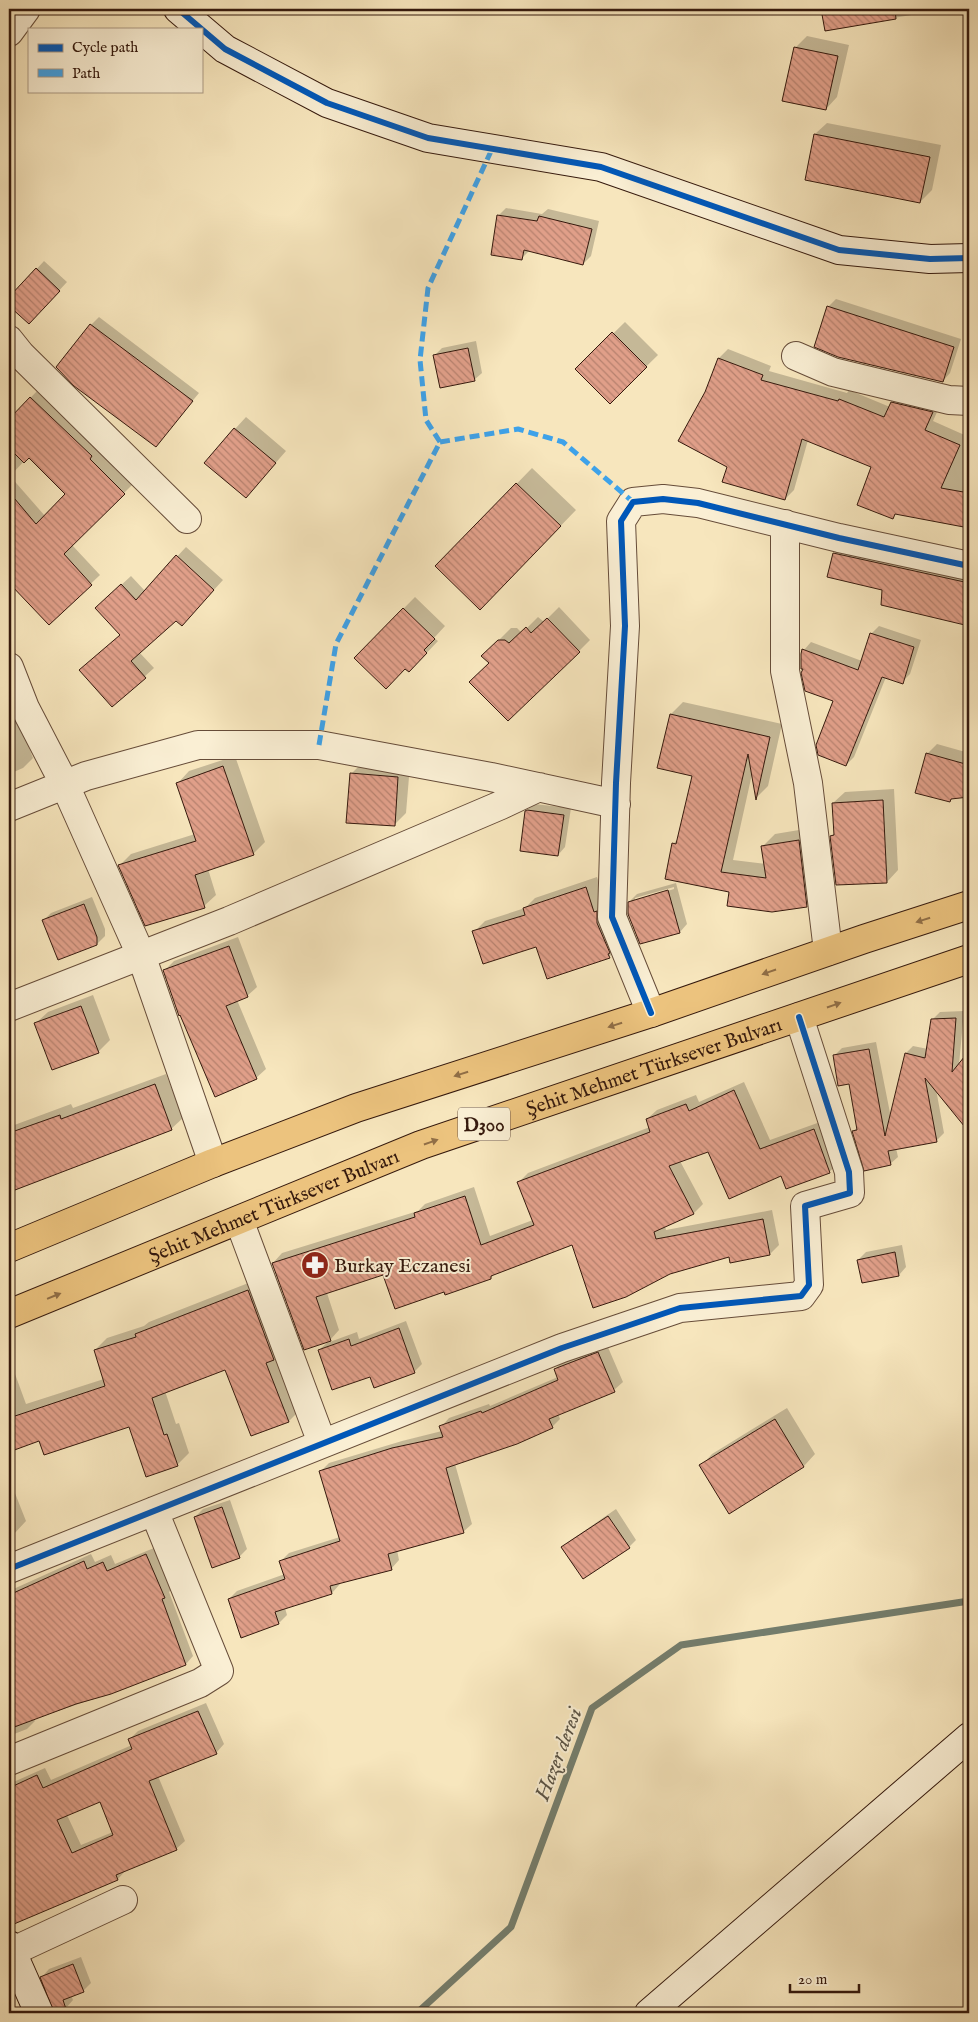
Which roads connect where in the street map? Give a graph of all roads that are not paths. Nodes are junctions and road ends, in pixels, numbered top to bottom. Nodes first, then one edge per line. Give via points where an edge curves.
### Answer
1 (26, 9) edge
2 (178, 9) edge
3 (200, 28) edge
4 (202, 29) edge
5 (9, 32) edge
6 (969, 258) edge
7 (9, 340) edge
8 (796, 356) dead end
9 (969, 401) edge
10 (187, 519) dead end
11 (785, 524) junction
12 (969, 566) edge
13 (9, 667) edge
14 (65, 784) junction
15 (538, 787) junction
16 (616, 804) junction
17 (9, 807) edge
18 (969, 905) edge
19 (828, 951) junction
20 (140, 955) junction
21 (969, 960) edge
22 (9, 1007) edge
23 (651, 1013) junction
24 (799, 1017) junction
25 (213, 1164) junction
26 (239, 1220) junction
27 (9, 1248) edge
28 (9, 1314) edge
29 (322, 1443) junction
30 (154, 1512) junction
31 (9, 1569) edge
32 (969, 1737) edge
33 (9, 1761) edge
34 (123, 1900) dead end
35 (10, 1950) edge
36 (38, 2013) edge
37 (648, 2013) edge

1 - 5 street
2 - 3 street
4 - 6 street via 225,49 327,103 428,138 600,167 839,250 930,259
7 - 10 street
8 - 9 street via 833,372 949,400
11 - 12 street
11 - 16 street via 698,502 663,499 633,502 621,521 625,626
11 - 19 street via 785,671 808,784
13 - 14 street
14 - 15 street via 198,745 319,745
14 - 17 street
14 - 20 street
15 - 16 street
15 - 20 street via 229,921
16 - 23 street via 612,917
18 -> 19 highway
19 -> 23 highway
20 - 22 street
20 - 25 street
24 -> 21 highway, Şehit Mehmet Türksever Bulvarı / D300
23 -> 25 highway via 356,1108
26 -> 24 highway, Şehit Mehmet Türksever Bulvarı / D300 via 421,1145
24 - 29 street via 849,1172 850,1193 805,1206 810,1285 801,1296 680,1308 562,1348
25 - 27 highway
28 -> 26 highway, Şehit Mehmet Türksever Bulvarı / D300
26 - 29 street
29 - 30 street
30 - 31 street
30 - 33 street via 219,1670 200,1683
32 - 37 street
34 - 35 street
35 - 36 street

